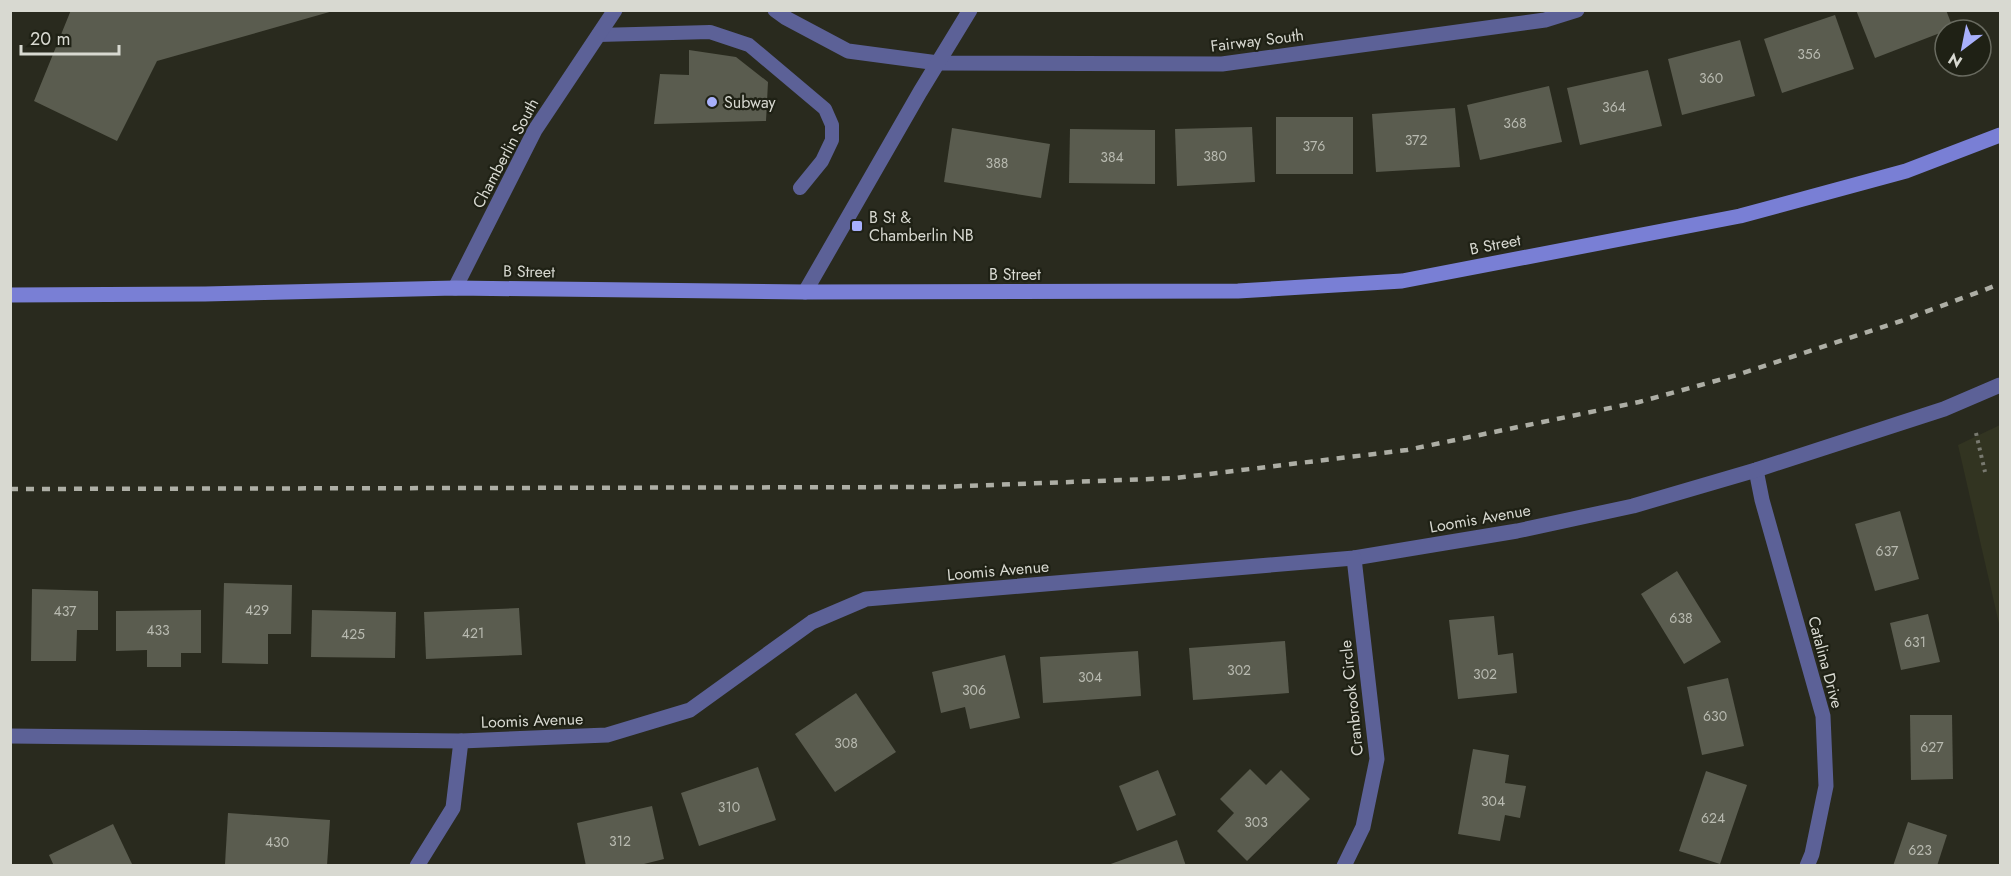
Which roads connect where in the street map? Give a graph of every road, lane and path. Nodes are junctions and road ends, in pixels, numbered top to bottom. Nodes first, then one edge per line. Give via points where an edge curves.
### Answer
1 (615, 10) edge
2 (776, 10) edge
3 (970, 10) edge
4 (1577, 10) edge
5 (598, 35) junction
6 (938, 63) junction
7 (2001, 135) edge
8 (800, 188) dead end
9 (455, 288) junction
10 (805, 292) junction
11 (10, 295) edge
12 (2001, 385) edge
13 (1976, 433) dead end
14 (1756, 470) junction
15 (1985, 472) dead end
16 (1354, 558) junction
17 (10, 736) edge
18 (461, 741) junction
19 (417, 866) edge
20 (1344, 866) edge
21 (1807, 866) edge

1 - 5 street, Chamberlin South
2 - 6 street, Fairway South via 848,51
3 - 6 street
4 - 6 street, Fairway South via 1545,20 1222,64
5 - 8 lane via 710,32 749,45 825,109 832,125 832,140 822,161
5 - 9 street, Chamberlin South via 535,130
6 - 10 street
7 - 10 main road, B Street via 1906,171 1740,216 1402,281 1238,291
9 - 10 main road, B Street
9 - 11 main road, B Street
12 - 14 street, Loomis Avenue via 1934,413
13 - 15 path
14 - 16 street, Loomis Avenue via 1633,506 1517,531
14 - 21 street, Catalina Drive via 1823,716 1826,786
16 - 18 street, Loomis Avenue via 866,599 812,622 690,710 607,735
16 - 20 street, Cranbrook Circle via 1377,759 1363,827
17 - 18 street, Loomis Avenue
18 - 19 street via 453,808

